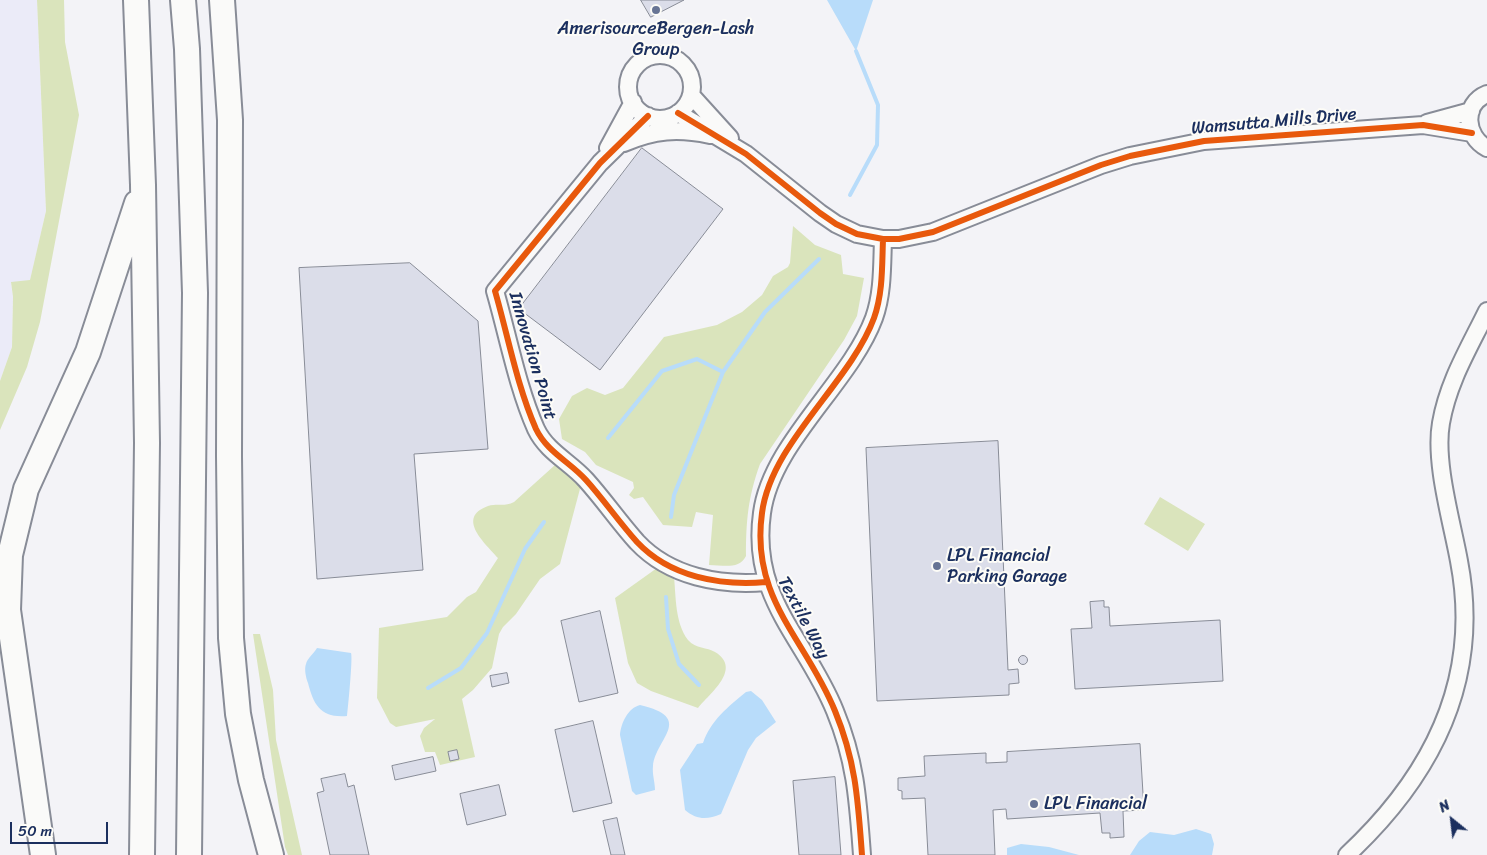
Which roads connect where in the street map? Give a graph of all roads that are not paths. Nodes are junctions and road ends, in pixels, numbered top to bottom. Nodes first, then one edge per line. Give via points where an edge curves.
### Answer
1 (136, 0) edge
2 (182, 0) edge
3 (222, 0) edge
4 (1487, 94) edge
5 (691, 95) junction
6 (633, 102) junction
7 (1471, 111) junction
8 (678, 113) junction
9 (648, 116) junction
10 (1423, 125) junction
11 (1472, 133) junction
12 (718, 137) junction
13 (618, 146) junction
14 (1487, 148) edge
15 (746, 154) junction
16 (600, 163) junction
17 (142, 185) junction
18 (884, 239) junction
19 (1487, 312) edge
20 (766, 582) junction
21 (43, 855) edge
22 (142, 855) edge
23 (189, 855) edge
24 (271, 855) edge
25 (862, 855) edge
26 (1347, 855) edge

1 - 17 highway
2 - 23 highway via 188,58 195,257
3 - 24 highway via 230,120 231,638 238,714
4 - 7 street via 1475,102
5 - 6 street via 692,79 687,69 680,61 659,54 649,56 633,69 628,89
5 - 8 street
5 - 15 street
6 - 9 street
6 - 16 street, Innovation Point
7 - 10 street, Wamsutta Mills Drive
7 - 11 street
8 - 9 street via 664,119
8 - 12 street
9 - 13 street, Innovation Point
10 - 11 street, Wamsutta Mills Drive
10 - 18 street, Wamsutta Mills Drive via 1172,146 1101,165 933,232
11 - 14 street
12 - 13 street via 669,130 640,136
12 - 15 street
13 - 16 street, Innovation Point
15 - 18 street via 836,224 857,234
16 - 20 street, Innovation Point via 495,291 531,415 544,443 576,470 637,542 653,556 674,569 710,580
17 - 21 highway via 88,352 26,489 10,555 8,610
17 - 22 highway via 147,443
18 - 20 street, Textile Way via 880,292 874,318 860,345 770,481 760,532
19 - 26 street via 1455,374 1441,424 1442,464 1463,594 1463,638 1456,684 1439,737 1422,769 1398,802
20 - 25 street, Textile Way via 835,709 847,741 856,775

